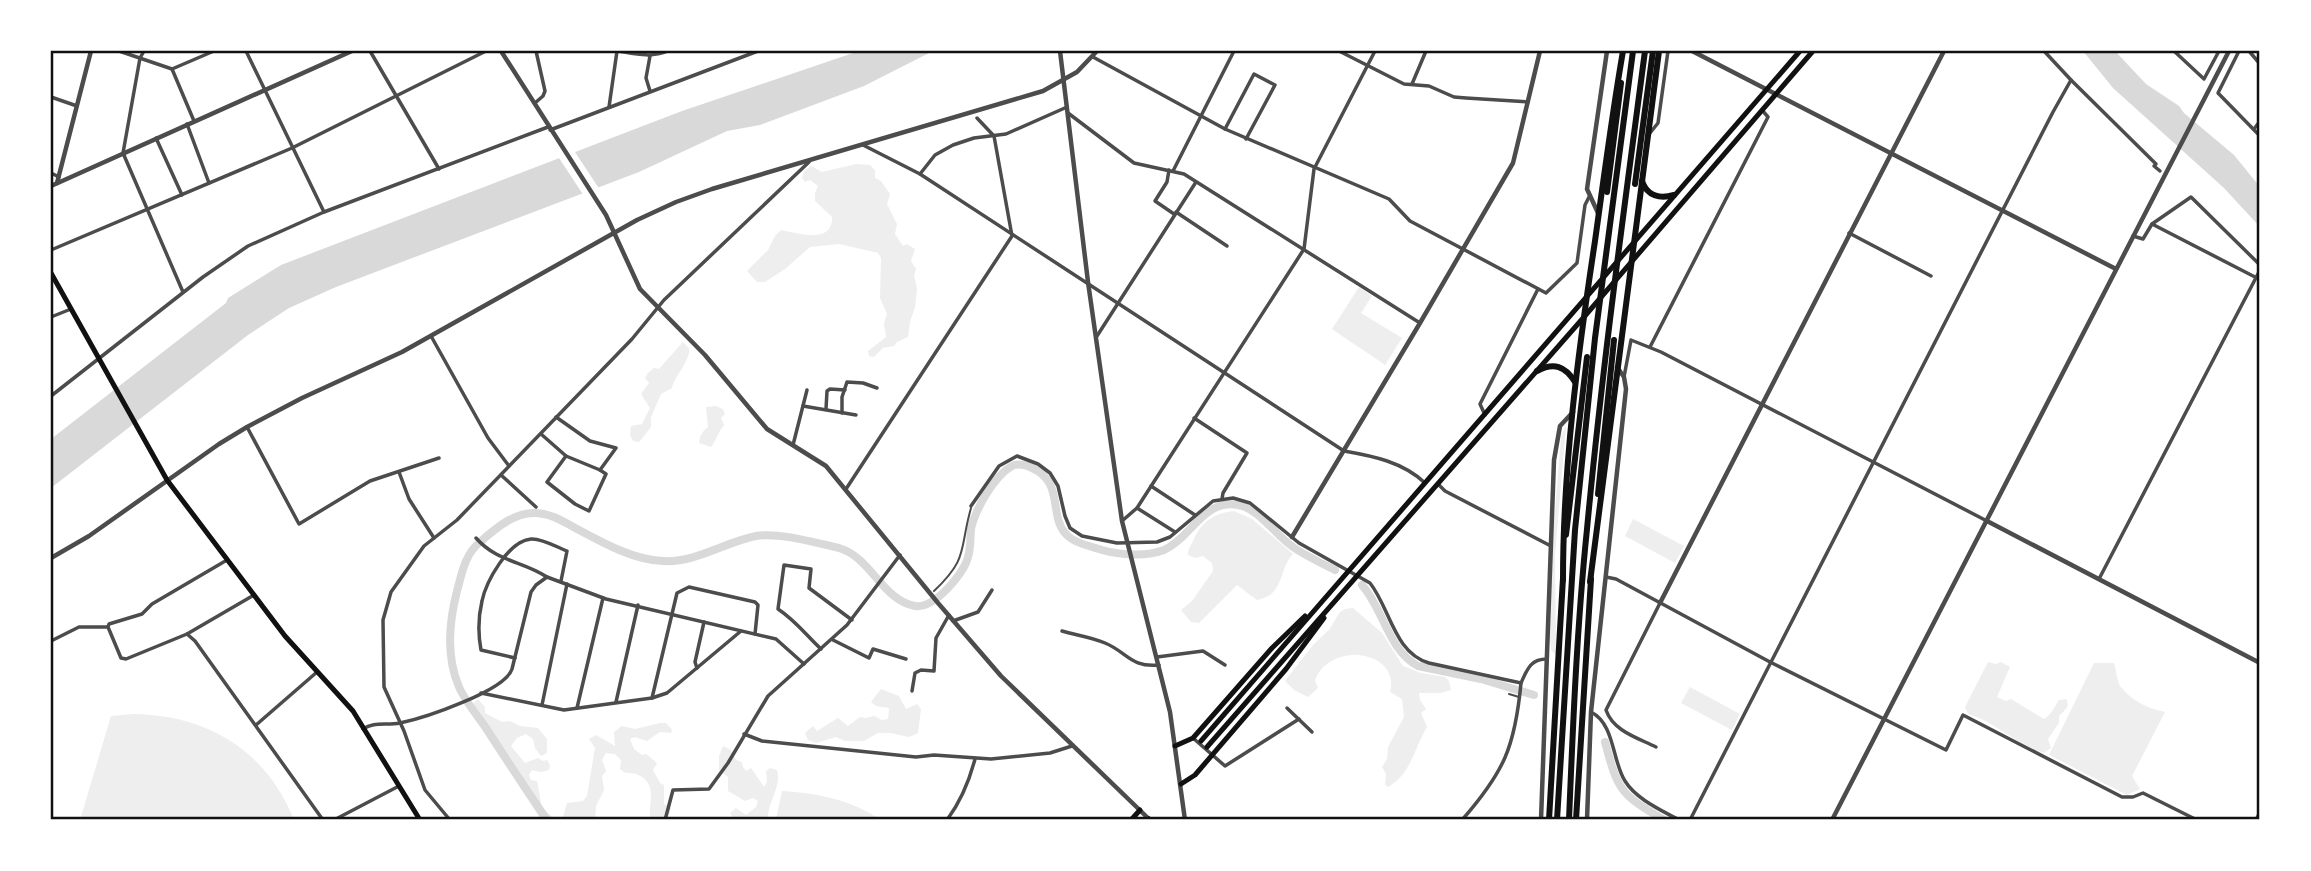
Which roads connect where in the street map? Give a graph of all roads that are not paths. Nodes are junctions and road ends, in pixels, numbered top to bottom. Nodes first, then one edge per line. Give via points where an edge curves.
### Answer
1 (91, 51) edge
2 (119, 51) edge
3 (144, 51) edge
4 (214, 51) edge
5 (246, 51) edge
6 (352, 51) edge
7 (370, 51) edge
8 (486, 51) edge
9 (500, 51) edge
10 (536, 51) edge
11 (617, 51) edge
12 (668, 51) edge
13 (758, 51) edge
14 (1060, 51) edge
15 (1097, 51) edge
16 (1234, 51) edge
17 (1339, 51) edge
18 (1376, 51) edge
19 (1426, 51) edge
20 (1539, 51) edge
21 (1607, 51) edge
22 (1624, 51) edge
23 (1633, 51) edge
24 (1645, 51) edge
25 (1656, 51) edge
26 (1668, 51) edge
27 (1692, 51) edge
28 (1800, 51) edge
29 (1813, 51) edge
30 (1944, 51) edge
31 (2044, 51) edge
32 (2174, 51) edge
33 (2219, 51) edge
34 (2229, 51) edge
35 (2239, 51) edge
36 (2249, 51) edge
37 (650, 56) junction
38 (1093, 57) junction
39 (140, 58) junction
40 (2260, 64) edge
41 (1368, 66) junction
42 (172, 69) junction
43 (2071, 80) junction
44 (1064, 81) junction
45 (1411, 84) junction
46 (264, 89) junction
47 (1767, 89) junction
48 (650, 91) junction
49 (1775, 94) junction
50 (396, 96) junction
51 (51, 97) edge
52 (1528, 102) junction
53 (534, 104) junction
54 (77, 106) junction
55 (610, 107) junction
56 (1067, 110) junction
57 (1762, 110) junction
58 (1201, 117) junction
59 (977, 118) dead end
60 (194, 121) junction
61 (2260, 121) edge
62 (187, 124) junction
63 (549, 128) junction
64 (1225, 129) junction
65 (2254, 130) junction
66 (994, 135) junction
67 (1647, 136) junction
68 (2260, 136) edge
69 (156, 138) junction
70 (1246, 139) junction
71 (863, 145) junction
72 (292, 148) junction
73 (123, 153) junction
74 (1891, 154) junction
75 (811, 160) junction
76 (439, 169) junction
77 (1314, 169) junction
78 (1171, 171) junction
79 (2160, 171) dead end
80 (51, 173) edge
81 (920, 174) junction
82 (59, 177) junction
83 (1196, 182) junction
84 (1638, 182) junction
85 (57, 183) junction
86 (209, 183) junction
87 (51, 186) edge
88 (1608, 192) dead end
89 (182, 195) junction
90 (1674, 195) junction
91 (1589, 197) junction
92 (146, 211) junction
93 (2003, 211) junction
94 (324, 212) junction
95 (1175, 213) junction
96 (1599, 214) junction
97 (2152, 224) junction
98 (615, 231) junction
99 (1849, 233) junction
100 (1012, 236) junction
101 (2133, 236) junction
102 (1633, 242) junction
103 (1227, 246) dead end
104 (1304, 249) junction
105 (1463, 249) junction
106 (51, 250) edge
107 (1630, 262) junction
108 (2260, 265) edge
109 (2116, 269) junction
110 (2260, 270) edge
111 (52, 276) edge
112 (1931, 276) dead end
113 (2255, 276) junction
114 (1088, 282) junction
115 (1538, 289) junction
116 (184, 292) junction
117 (1587, 296) junction
118 (1119, 303) junction
119 (657, 307) junction
120 (71, 309) junction
121 (51, 317) edge
122 (1584, 317) junction
123 (1420, 323) junction
124 (431, 336) junction
125 (1096, 337) junction
126 (1614, 340) dead end
127 (1649, 347) junction
128 (1587, 357) dead end
129 (99, 359) junction
130 (1616, 366) junction
131 (1537, 371) junction
132 (1224, 373) junction
133 (1624, 377) junction
134 (1575, 382) junction
135 (877, 388) dead end
136 (807, 390) dead end
137 (845, 390) junction
138 (51, 396) edge
139 (1761, 404) junction
140 (803, 406) junction
141 (826, 408) junction
142 (1573, 412) junction
143 (842, 413) junction
144 (856, 415) dead end
145 (1485, 415) junction
146 (556, 418) junction
147 (1194, 418) junction
148 (247, 426) junction
149 (541, 433) junction
150 (793, 445) junction
151 (1344, 451) junction
152 (566, 456) junction
153 (439, 458) dead end
154 (1873, 462) junction
155 (509, 466) junction
156 (600, 470) junction
157 (399, 471) junction
158 (501, 475) junction
159 (167, 480) junction
160 (1426, 484) junction
161 (1438, 484) junction
162 (1151, 486) junction
163 (846, 489) junction
164 (1223, 499) junction
165 (971, 506) joint
166 (536, 507) dead end
167 (1137, 508) junction
168 (1195, 515) junction
169 (1122, 521) junction
170 (1987, 521) junction
171 (1175, 532) junction
172 (1292, 537) junction
173 (434, 538) junction
174 (476, 538) dead end
175 (1549, 545) junction
176 (1128, 546) junction
177 (900, 555) junction
178 (51, 558) edge
179 (502, 559) junction
180 (228, 560) junction
181 (1349, 571) junction
182 (1359, 575) junction
183 (1606, 577) junction
184 (547, 578) junction
185 (2099, 579) junction
186 (1563, 580) junction
187 (561, 581) junction
188 (1590, 582) junction
189 (567, 584) junction
190 (992, 590) dead end
191 (933, 594) junction
192 (255, 595) junction
193 (603, 598) junction
194 (1660, 603) junction
195 (638, 605) junction
196 (1331, 607) junction
197 (1312, 612) junction
198 (672, 614) junction
199 (948, 615) junction
200 (852, 620) junction
201 (953, 621) junction
202 (704, 622) junction
203 (108, 627) junction
204 (741, 631) junction
205 (1062, 631) dead end
206 (187, 634) junction
207 (755, 634) junction
208 (51, 640) edge
209 (833, 640) junction
210 (822, 650) junction
211 (1598, 656) junction
212 (1157, 657) junction
213 (1589, 657) dead end
214 (515, 658) junction
215 (906, 659) dead end
216 (1547, 659) junction
217 (1556, 659) dead end
218 (1770, 662) junction
219 (2260, 663) edge
220 (804, 664) junction
221 (1159, 665) junction
222 (1225, 665) dead end
223 (697, 668) junction
224 (317, 672) junction
225 (1521, 683) junction
226 (912, 691) dead end
227 (479, 693) junction
228 (1509, 694) dead end
229 (1520, 697) junction
230 (652, 698) junction
231 (616, 703) junction
232 (542, 705) junction
233 (1287, 708) dead end
234 (577, 709) junction
235 (1591, 712) junction
236 (1299, 719) junction
237 (1885, 719) junction
238 (399, 724) junction
239 (256, 725) junction
240 (363, 729) junction
241 (1312, 732) dead end
242 (744, 734) junction
243 (1193, 738) junction
244 (1201, 741) dead end
245 (1072, 746) junction
246 (1175, 746) junction
247 (1208, 747) dead end
248 (1656, 747) dead end
249 (1211, 756) junction
250 (975, 759) junction
251 (1181, 784) junction
252 (399, 786) junction
253 (1140, 810) junction
254 (2260, 812) edge
255 (323, 820) edge
256 (334, 820) edge
257 (420, 820) edge
258 (450, 820) edge
259 (665, 820) edge
260 (947, 820) edge
261 (1131, 820) edge
262 (1149, 820) edge
263 (1185, 820) edge
264 (1462, 820) edge
265 (1541, 820) edge
266 (1549, 820) edge
267 (1557, 820) edge
268 (1569, 820) edge
269 (1576, 820) edge
270 (1586, 820) edge
271 (1679, 820) edge
272 (1689, 820) edge
273 (1832, 820) edge
274 (2197, 820) edge
275 (2256, 820) edge

1 - 54 street
2 - 39 street
3 - 39 street
4 - 42 street
5 - 46 street
6 - 46 street
7 - 50 street
8 - 50 street
9 - 53 street
10 - 53 street via 545,91
11 - 37 street
11 - 55 street
12 - 37 street
13 - 48 street
14 - 44 street
15 - 38 street
16 - 58 street
17 - 41 street
18 - 41 street
19 - 45 street
20 - 52 street
21 - 91 street
22 - 88 highway
22 - 96 highway
23 - 267 highway via 1577,505
24 - 268 highway via 1606,340 1586,532
25 - 67 highway
25 - 84 highway
26 - 67 street via 1658,123
27 - 47 street
28 - 47 main road
29 - 49 main road
30 - 74 street
31 - 43 street
32 - 33 street via 2204,79
34 - 101 street
35 - 65 street via 2218,93
36 - 40 street
37 - 48 street via 646,78
38 - 44 street
38 - 58 street
39 - 42 street
39 - 73 street
41 - 45 street
41 - 77 street
42 - 60 street
43 - 79 street
43 - 93 street
44 - 56 street
44 - 71 street via 1029,96
45 - 52 street via 1466,99
46 - 60 street
46 - 72 street
47 - 49 street
47 - 90 main road
48 - 55 street
49 - 57 main road
49 - 74 street
50 - 72 street
50 - 76 street
51 - 54 street
52 - 105 street via 1513,163
53 - 63 street
54 - 82 street
55 - 63 street
56 - 66 street
56 - 78 street via 1135,163
56 - 114 street
57 - 107 main road
57 - 127 street via 1768,117
58 - 64 street
58 - 78 street
59 - 66 street
60 - 62 street
61 - 65 street
62 - 69 street
62 - 86 street
63 - 76 street
63 - 98 street
64 - 70 street
64 - 70 street via 1254,74 1275,85
65 - 68 street
66 - 81 street via 953,145 935,155
66 - 100 street
67 - 84 highway
69 - 73 street
69 - 89 street
70 - 77 street
71 - 75 street
71 - 81 street
72 - 86 street
72 - 94 street
73 - 85 street
73 - 92 street
74 - 93 street
74 - 99 street
75 - 98 street via 690,197
75 - 119 street
76 - 94 street
77 - 104 street
77 - 105 street via 1389,199 1410,220
78 - 83 street
78 - 95 street via 1155,201
80 - 82 street
81 - 100 street
82 - 85 street
83 - 95 street
83 - 104 street
84 - 90 highway via 1654,196
84 - 102 highway
85 - 87 street
86 - 89 street
89 - 92 street
90 - 102 main road
91 - 96 street
91 - 115 street via 1577,263 1546,293
92 - 106 street
92 - 116 street
93 - 109 street
93 - 154 street
94 - 116 street via 248,246
95 - 103 street
95 - 118 street
96 - 117 highway
97 - 101 street via 2143,239
97 - 108 street via 2191,197
97 - 113 street
98 - 119 street via 635,281
98 - 124 street
99 - 112 street
99 - 139 street
100 - 114 street
100 - 163 street
101 - 109 street
102 - 107 highway
102 - 117 main road
104 - 123 street
104 - 132 street
105 - 115 street
105 - 123 street
107 - 122 main road
107 - 130 highway
109 - 170 street
110 - 113 street
111 - 120 main road
113 - 185 street
114 - 118 street
114 - 125 street
115 - 145 street via 1480,404
116 - 129 street
117 - 122 highway
117 - 145 main road
118 - 125 street
118 - 132 street
119 - 146 street
119 - 150 street via 705,355 758,420
120 - 121 street
120 - 129 main road
122 - 131 main road
122 - 134 highway
123 - 151 street
124 - 148 street
124 - 155 street via 488,438
125 - 169 street
126 - 188 highway
127 - 133 street via 1631,340
127 - 139 street
128 - 186 highway
129 - 138 street
129 - 159 main road
130 - 133 street
130 - 188 highway
131 - 134 highway via 1558,366
131 - 161 main road
132 - 147 street
132 - 151 street
133 - 183 street
134 - 142 highway
135 - 137 street via 847,382
136 - 140 street
137 - 141 street via 827,391
137 - 143 street
139 - 154 street
139 - 194 street
140 - 141 street
140 - 150 street
141 - 143 street
142 - 175 street via 1558,432
142 - 186 highway
143 - 144 street
145 - 160 main road
146 - 149 street
146 - 156 street via 590,441 616,448
147 - 162 street
147 - 164 street via 1247,453
148 - 157 street via 299,524 370,481
148 - 159 street
149 - 152 street
149 - 155 street
150 - 163 street via 819,459
151 - 160 street via 1392,463
151 - 172 street
152 - 156 street
152 - 156 street via 547,482 589,511 606,474
153 - 157 street
154 - 170 street
154 - 218 street
155 - 158 street
157 - 173 street via 409,499
158 - 166 street
158 - 173 street
159 - 178 street
159 - 180 main road
160 - 181 main road
161 - 175 street
161 - 182 main road
162 - 167 street
162 - 168 street
163 - 177 street
164 - 168 street
164 - 172 street via 1250,503
165 - 176 street via 999,466 1017,456 1038,464 1054,480 1065,516 1076,533
165 - 191 lane via 959,562
167 - 169 street
167 - 171 street
168 - 171 street
169 - 176 street
170 - 185 street
170 - 237 street
171 - 176 street via 1157,542
172 - 181 street
173 - 238 street via 391,592 385,611 384,687
174 - 179 street
175 - 216 street
176 - 212 street
177 - 191 street
177 - 200 street
179 - 184 street
179 - 187 street via 511,548 533,538 567,551
179 - 214 street via 482,599 478,632 481,650
180 - 192 main road
180 - 203 street via 142,614
181 - 182 street
181 - 197 main road
182 - 196 main road
182 - 225 street via 1378,593 1401,641 1415,657
183 - 194 street
183 - 211 street
184 - 187 street
184 - 214 street via 531,592
185 - 219 street
186 - 266 highway
187 - 189 street
188 - 269 highway
189 - 193 street
189 - 232 street
190 - 201 street via 978,612
191 - 199 street
192 - 206 street
192 - 224 main road
193 - 195 street
193 - 234 street
194 - 218 street
194 - 248 street via 1606,710 1620,730
195 - 198 street
195 - 231 street
196 - 247 main road
196 - 249 main road via 1315,633
197 - 243 main road via 1272,648
197 - 244 main road
198 - 202 street
198 - 207 street via 677,593 689,587 755,602
198 - 230 street
199 - 201 street
199 - 226 street via 936,638 934,671 915,673
200 - 209 street
200 - 210 street via 809,589 811,569 784,565 778,609
201 - 245 street
202 - 204 street
202 - 223 street
203 - 206 street via 121,658
203 - 208 street via 79,627
204 - 207 street
204 - 223 street
205 - 221 street via 1105,643 1136,663
206 - 239 street
207 - 220 street via 776,639
209 - 210 street
209 - 215 street via 869,658 873,649
210 - 220 street
211 - 213 street
211 - 235 street
212 - 221 street
212 - 222 street via 1203,651
214 - 227 street via 506,680
216 - 217 street
216 - 225 street via 1534,660
216 - 265 street
218 - 237 street
218 - 272 street
220 - 242 street via 768,696
221 - 246 street
223 - 230 street via 667,693
224 - 239 street
224 - 240 main road via 347,703
225 - 229 street
227 - 232 street
227 - 238 street
228 - 229 lane
229 - 264 street via 1503,766
230 - 231 street
231 - 234 street
232 - 234 street
233 - 236 street
235 - 270 street
235 - 271 street via 1603,724 1630,789
236 - 241 street
236 - 249 street via 1226,766
237 - 273 street
237 - 274 street via 1946,750 1963,715 2122,797 2143,793
238 - 240 street via 374,723
238 - 258 street via 425,790
239 - 255 street
240 - 252 main road
242 - 250 street via 799,746
242 - 259 street via 709,789 673,790
243 - 246 main road
243 - 249 street
245 - 250 street via 1050,753
245 - 253 street
246 - 251 street
249 - 251 main road
250 - 260 street via 964,794
251 - 263 street
252 - 256 street
252 - 257 main road
253 - 261 main road
253 - 262 street
254 - 275 street

